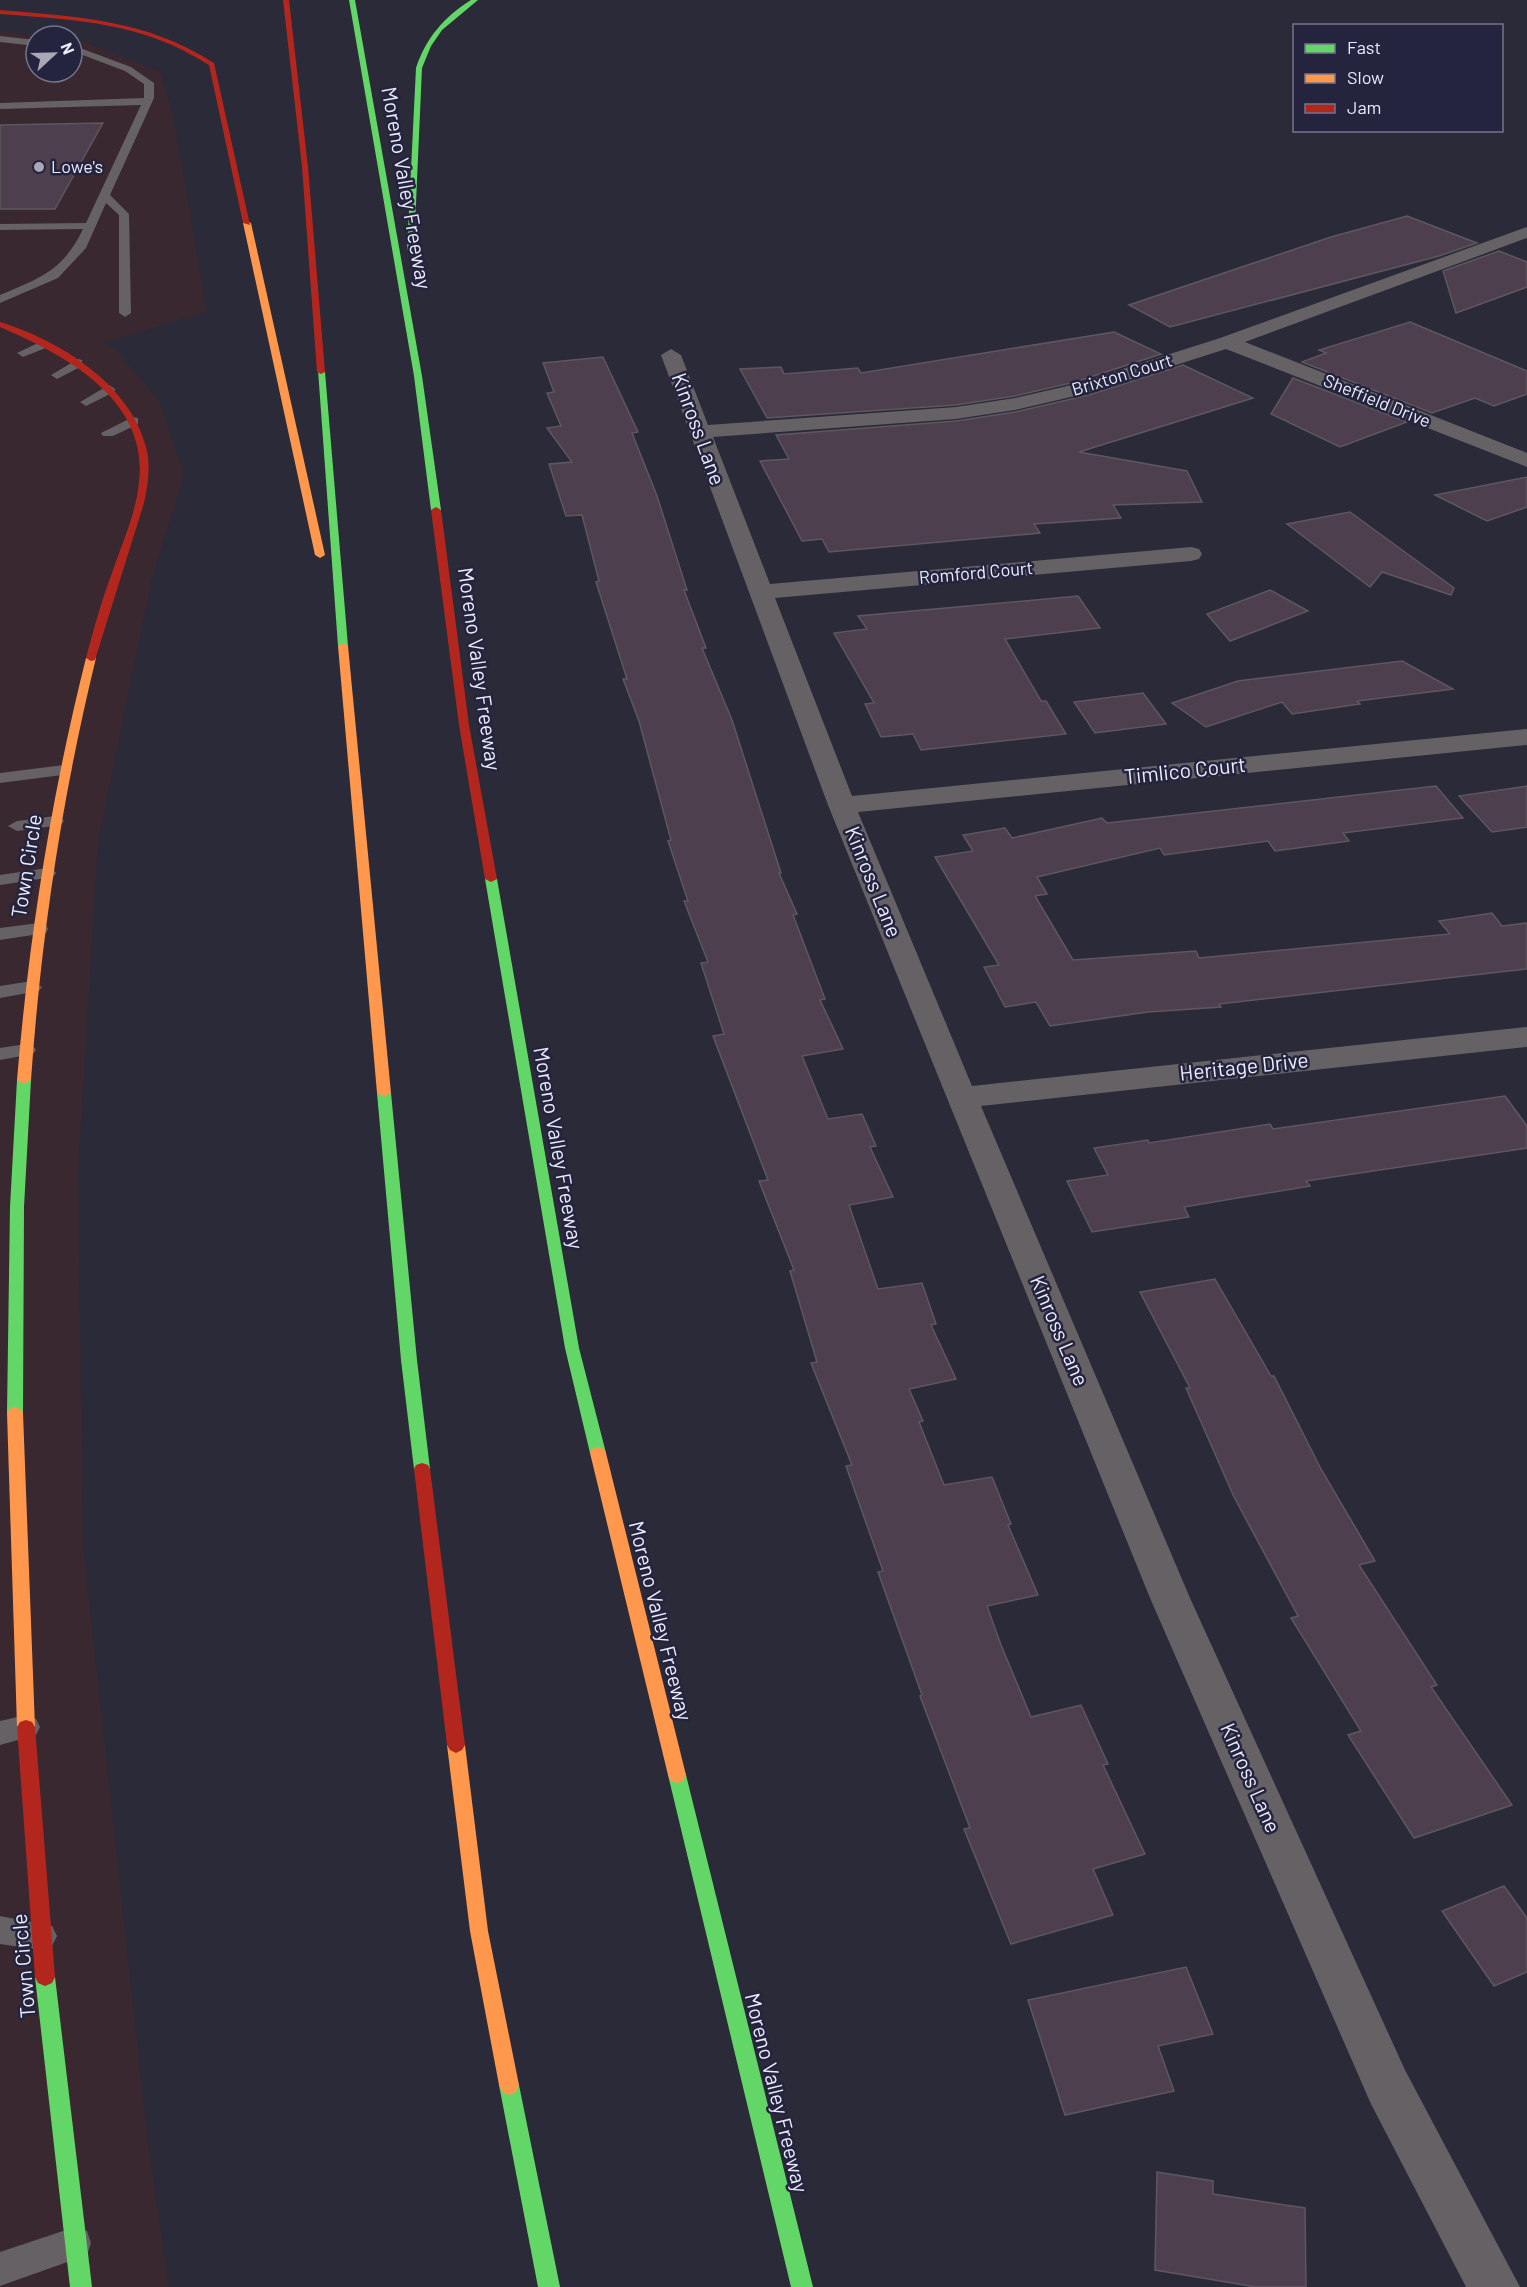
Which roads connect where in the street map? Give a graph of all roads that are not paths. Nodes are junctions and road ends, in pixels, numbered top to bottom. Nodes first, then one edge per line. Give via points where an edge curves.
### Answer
1 (286, 0) edge
2 (352, 0) edge
3 (475, 0) edge
4 (0, 12) edge
5 (0, 39) edge
6 (24, 42) edge
7 (84, 52) edge
8 (147, 102) junction
9 (0, 106) edge
10 (104, 196) junction
11 (90, 226) junction
12 (0, 227) edge
13 (1527, 232) edge
14 (0, 299) edge
15 (125, 313) dead end
16 (1, 325) edge
17 (1227, 342) junction
18 (44, 344) junction
19 (23, 353) dead end
20 (671, 355) dead end
21 (78, 363) junction
22 (57, 375) dead end
23 (418, 376) junction
24 (109, 389) junction
25 (86, 402) dead end
26 (133, 422) junction
27 (699, 432) junction
28 (108, 433) dead end
29 (1527, 437) edge
30 (1498, 450) junction
31 (1527, 461) edge
32 (1191, 554) dead end
33 (760, 592) junction
34 (345, 666) junction
35 (1527, 737) edge
36 (64, 770) junction
37 (0, 778) edge
38 (842, 805) junction
39 (55, 821) junction
40 (17, 826) dead end
41 (46, 873) junction
42 (0, 880) edge
43 (39, 929) junction
44 (0, 934) edge
45 (32, 987) junction
46 (0, 992) edge
47 (1527, 1037) edge
48 (26, 1050) junction
49 (0, 1054) edge
50 (961, 1098) junction
51 (21, 1118) junction
52 (0, 1121) edge
53 (9, 1191) edge
54 (7, 1269) edge
55 (7, 1341) edge
56 (7, 1417) edge
57 (8, 1514) edge
58 (10, 1616) edge
59 (26, 1727) junction
60 (0, 1733) edge
61 (0, 1930) edge
62 (42, 1936) junction
63 (75, 2243) junction
64 (0, 2269) edge
65 (81, 2287) edge
66 (549, 2287) edge
67 (802, 2287) edge
68 (1494, 2287) edge

1 - 34 main road via 305,167
2 - 23 main road, Moreno Valley Freeway
3 - 23 main road via 429,37 419,68 409,232
4 - 34 main road via 134,30 181,44 212,64
5 - 6 lane
7 - 8 lane via 128,69 149,83
8 - 9 lane
8 - 10 lane
10 - 11 lane
10 - 15 lane via 124,214
11 - 12 lane
11 - 14 lane via 80,248 54,276
13 - 17 street, Brixton Court
16 - 18 main road, Town Circle
17 - 27 street, Brixton Court via 1081,389 1015,404
17 - 30 street, Sheffield Drive
18 - 19 lane
18 - 21 main road, Town Circle
20 - 27 street, Kinross Lane
21 - 22 lane
21 - 24 main road, Town Circle
23 - 67 main road, Moreno Valley Freeway via 464,725 572,1348
24 - 25 lane
24 - 26 main road, Town Circle
26 - 28 lane
26 - 36 main road, Town Circle via 145,461 142,492 105,608
27 - 33 street, Kinross Lane
29 - 30 street
30 - 31 street, Sheffield Drive
32 - 33 street, Romford Court
33 - 38 street, Kinross Lane
34 - 66 main road via 409,1360 479,1931
35 - 38 street, Timlico Court
36 - 37 lane
36 - 39 main road, Town Circle
38 - 50 street, Kinross Lane
39 - 40 lane
39 - 41 main road, Town Circle
41 - 42 lane
41 - 43 main road, Town Circle
43 - 44 lane
43 - 45 main road, Town Circle
45 - 46 lane
45 - 48 main road, Town Circle
47 - 50 street, Heritage Drive
48 - 49 lane
48 - 51 main road, Town Circle
50 - 68 street, Kinross Lane via 1170,1598 1388,2086
51 - 52 lane
51 - 53 main road, Town Circle
53 - 54 main road, Town Circle
54 - 55 main road, Town Circle
55 - 56 main road, Town Circle
56 - 57 main road, Town Circle
57 - 58 main road, Town Circle
58 - 59 main road, Town Circle
59 - 60 lane
59 - 62 main road, Town Circle
61 - 62 lane
62 - 63 main road, Town Circle
63 - 64 lane
63 - 65 main road, Town Circle

